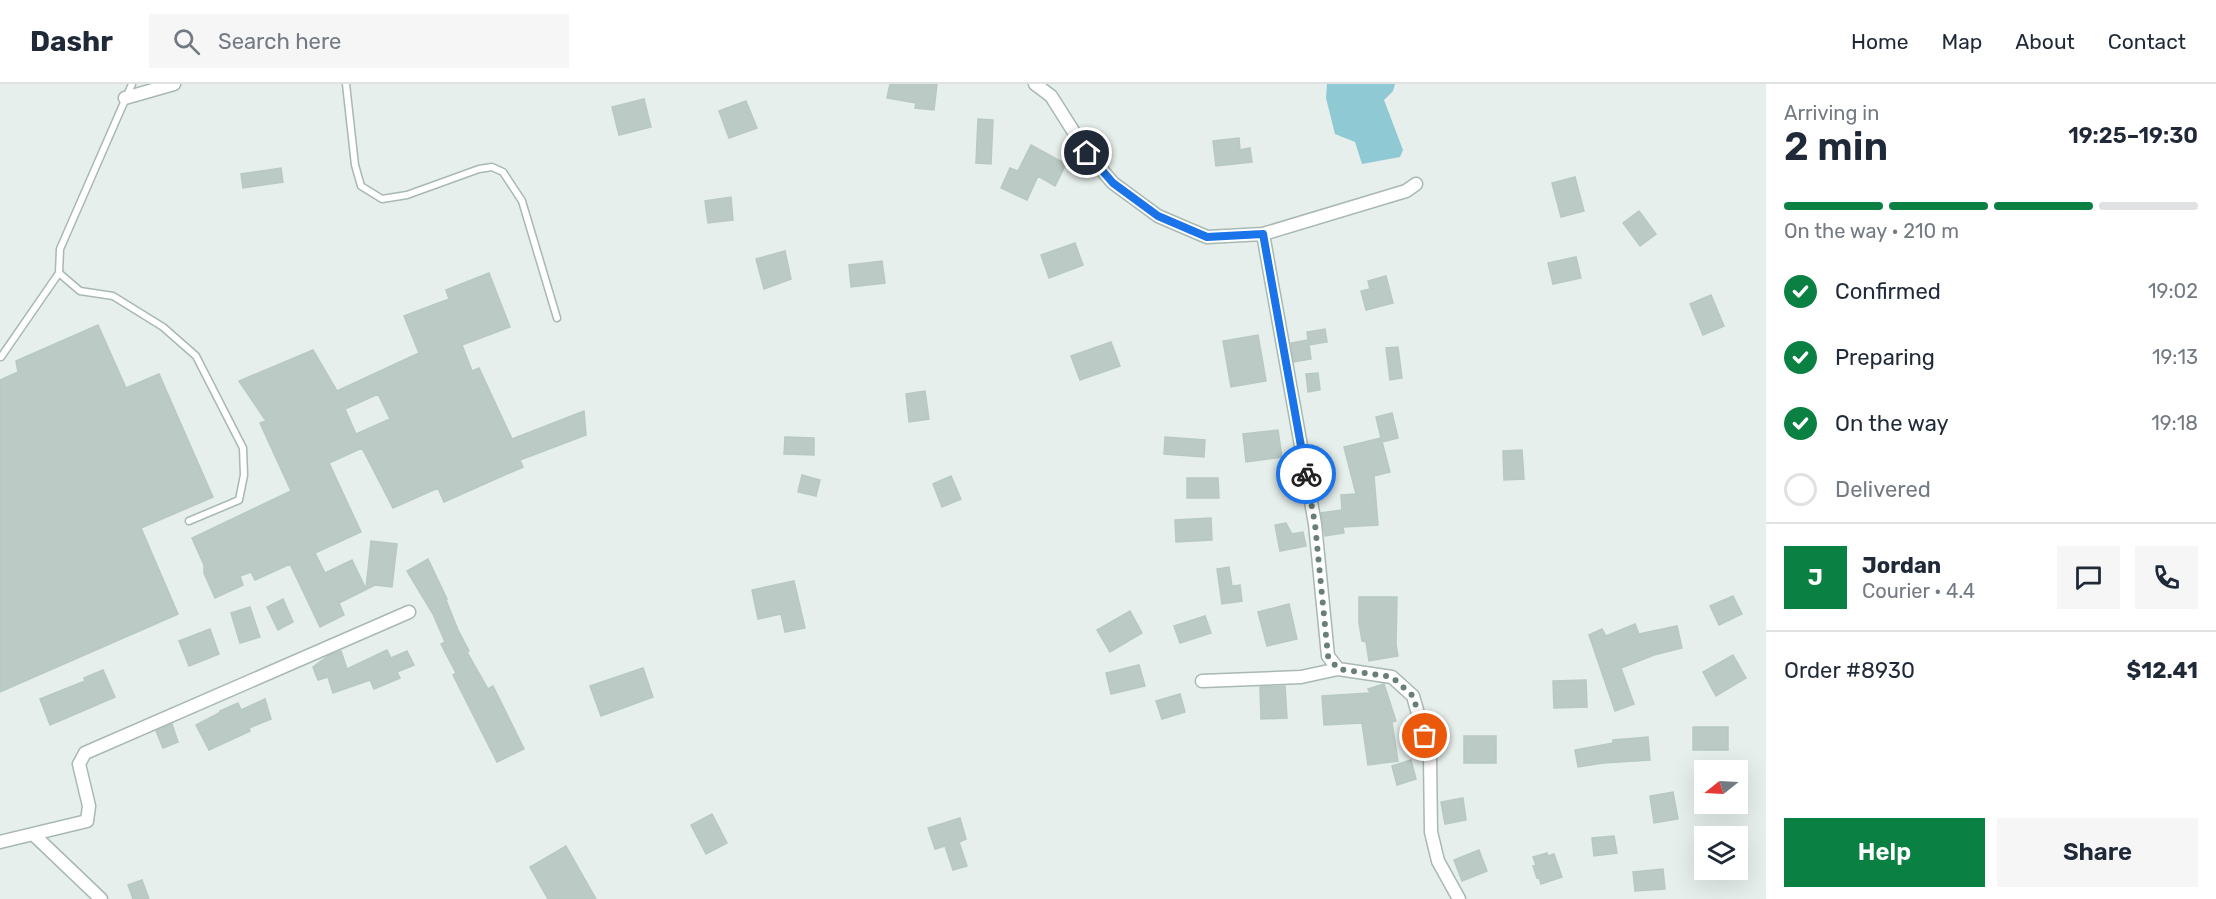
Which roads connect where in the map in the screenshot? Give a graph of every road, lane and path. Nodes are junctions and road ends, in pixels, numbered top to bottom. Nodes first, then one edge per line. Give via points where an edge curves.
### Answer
1 (132, 84) edge
2 (174, 84) edge
3 (346, 84) edge
4 (1035, 84) edge
5 (125, 98) junction
6 (1416, 184) dead end
7 (1263, 234) junction
8 (59, 273) junction
9 (557, 318) dead end
10 (1, 357) edge
11 (189, 521) dead end
12 (409, 612) dead end
13 (1338, 669) junction
14 (1202, 681) dead end
15 (34, 835) junction
16 (0, 842) edge
17 (101, 899) edge
18 (1459, 899) edge

1 - 5 lane
2 - 5 street
3 - 9 lane via 361,186 382,199 407,195 479,169 492,167 503,172 522,201
4 - 7 street via 1051,96 1087,153 1113,183 1158,216 1207,237
5 - 8 lane via 60,249
6 - 7 street via 1406,192
7 - 13 street via 1315,524 1328,656
8 - 10 lane
8 - 11 lane via 80,291 113,296 163,327 196,356 243,448 244,475 239,500
12 - 15 street via 85,753 79,764 89,806 87,821
13 - 14 street via 1301,677
13 - 18 street via 1392,677 1413,696 1430,756 1431,832 1438,861
15 - 16 street
15 - 17 street

